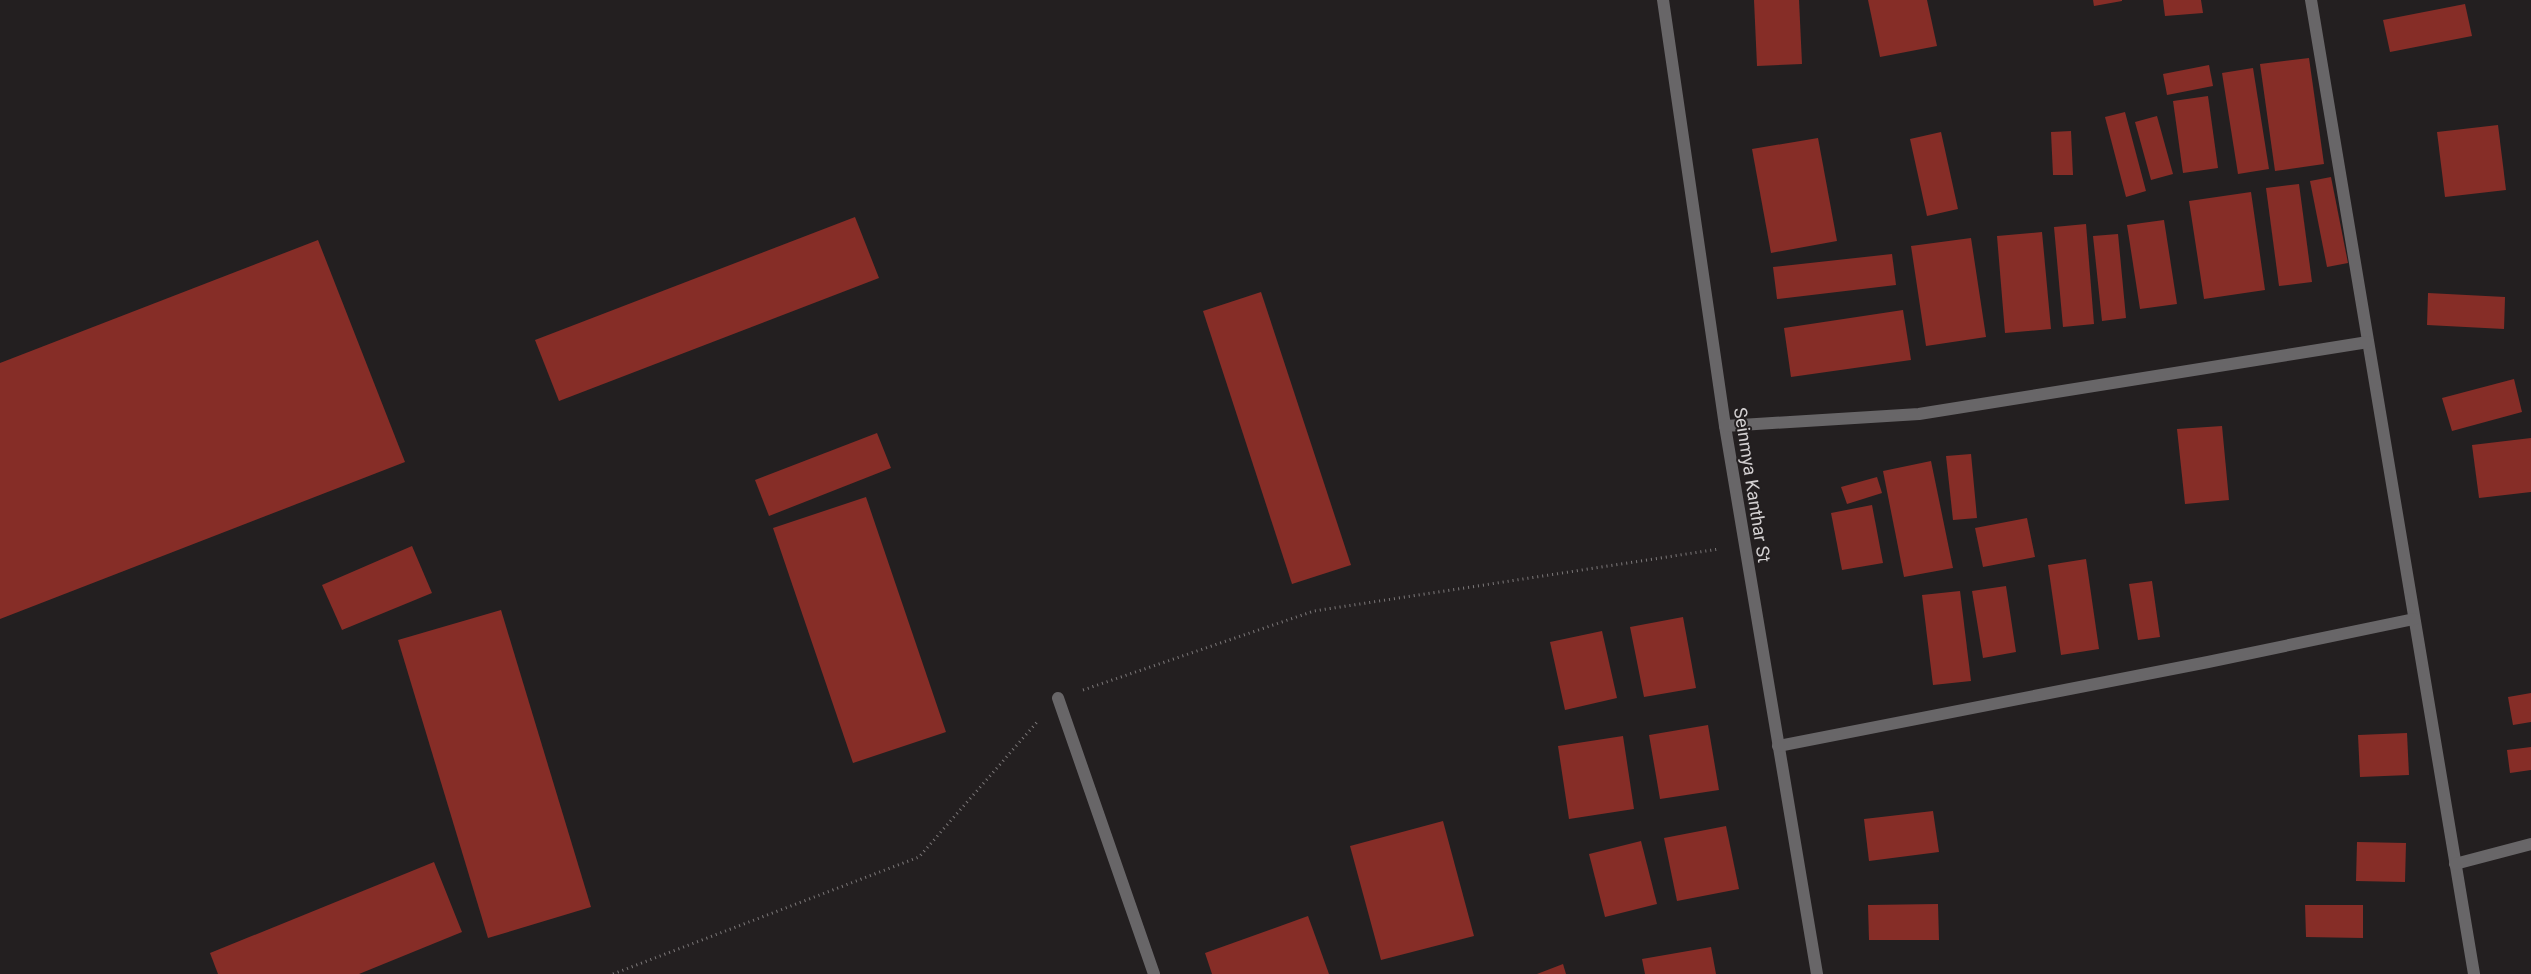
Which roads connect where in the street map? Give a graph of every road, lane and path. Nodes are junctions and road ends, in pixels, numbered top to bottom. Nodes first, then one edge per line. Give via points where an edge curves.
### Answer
1 (1663, 0) edge
2 (2311, 0) edge
3 (2368, 342) junction
4 (1725, 426) junction
5 (1744, 546) junction
6 (2414, 619) junction
7 (1058, 698) junction
8 (1778, 746) junction
9 (2531, 844) edge
10 (2455, 864) junction
11 (613, 974) edge
12 (1154, 974) edge
13 (1817, 974) edge
14 (2474, 974) edge

1 - 4 street, Seinmya Kanthar St
2 - 3 street
3 - 4 street via 1919,414
3 - 6 street
4 - 5 street, Seinmya Kanthar St
5 - 7 path via 1314,611
5 - 8 street, Seinmya Kanthar St
6 - 8 street
6 - 10 street
7 - 11 path via 919,857
7 - 12 street
8 - 13 street, Seinmya Kanthar St
9 - 10 street
10 - 14 street

